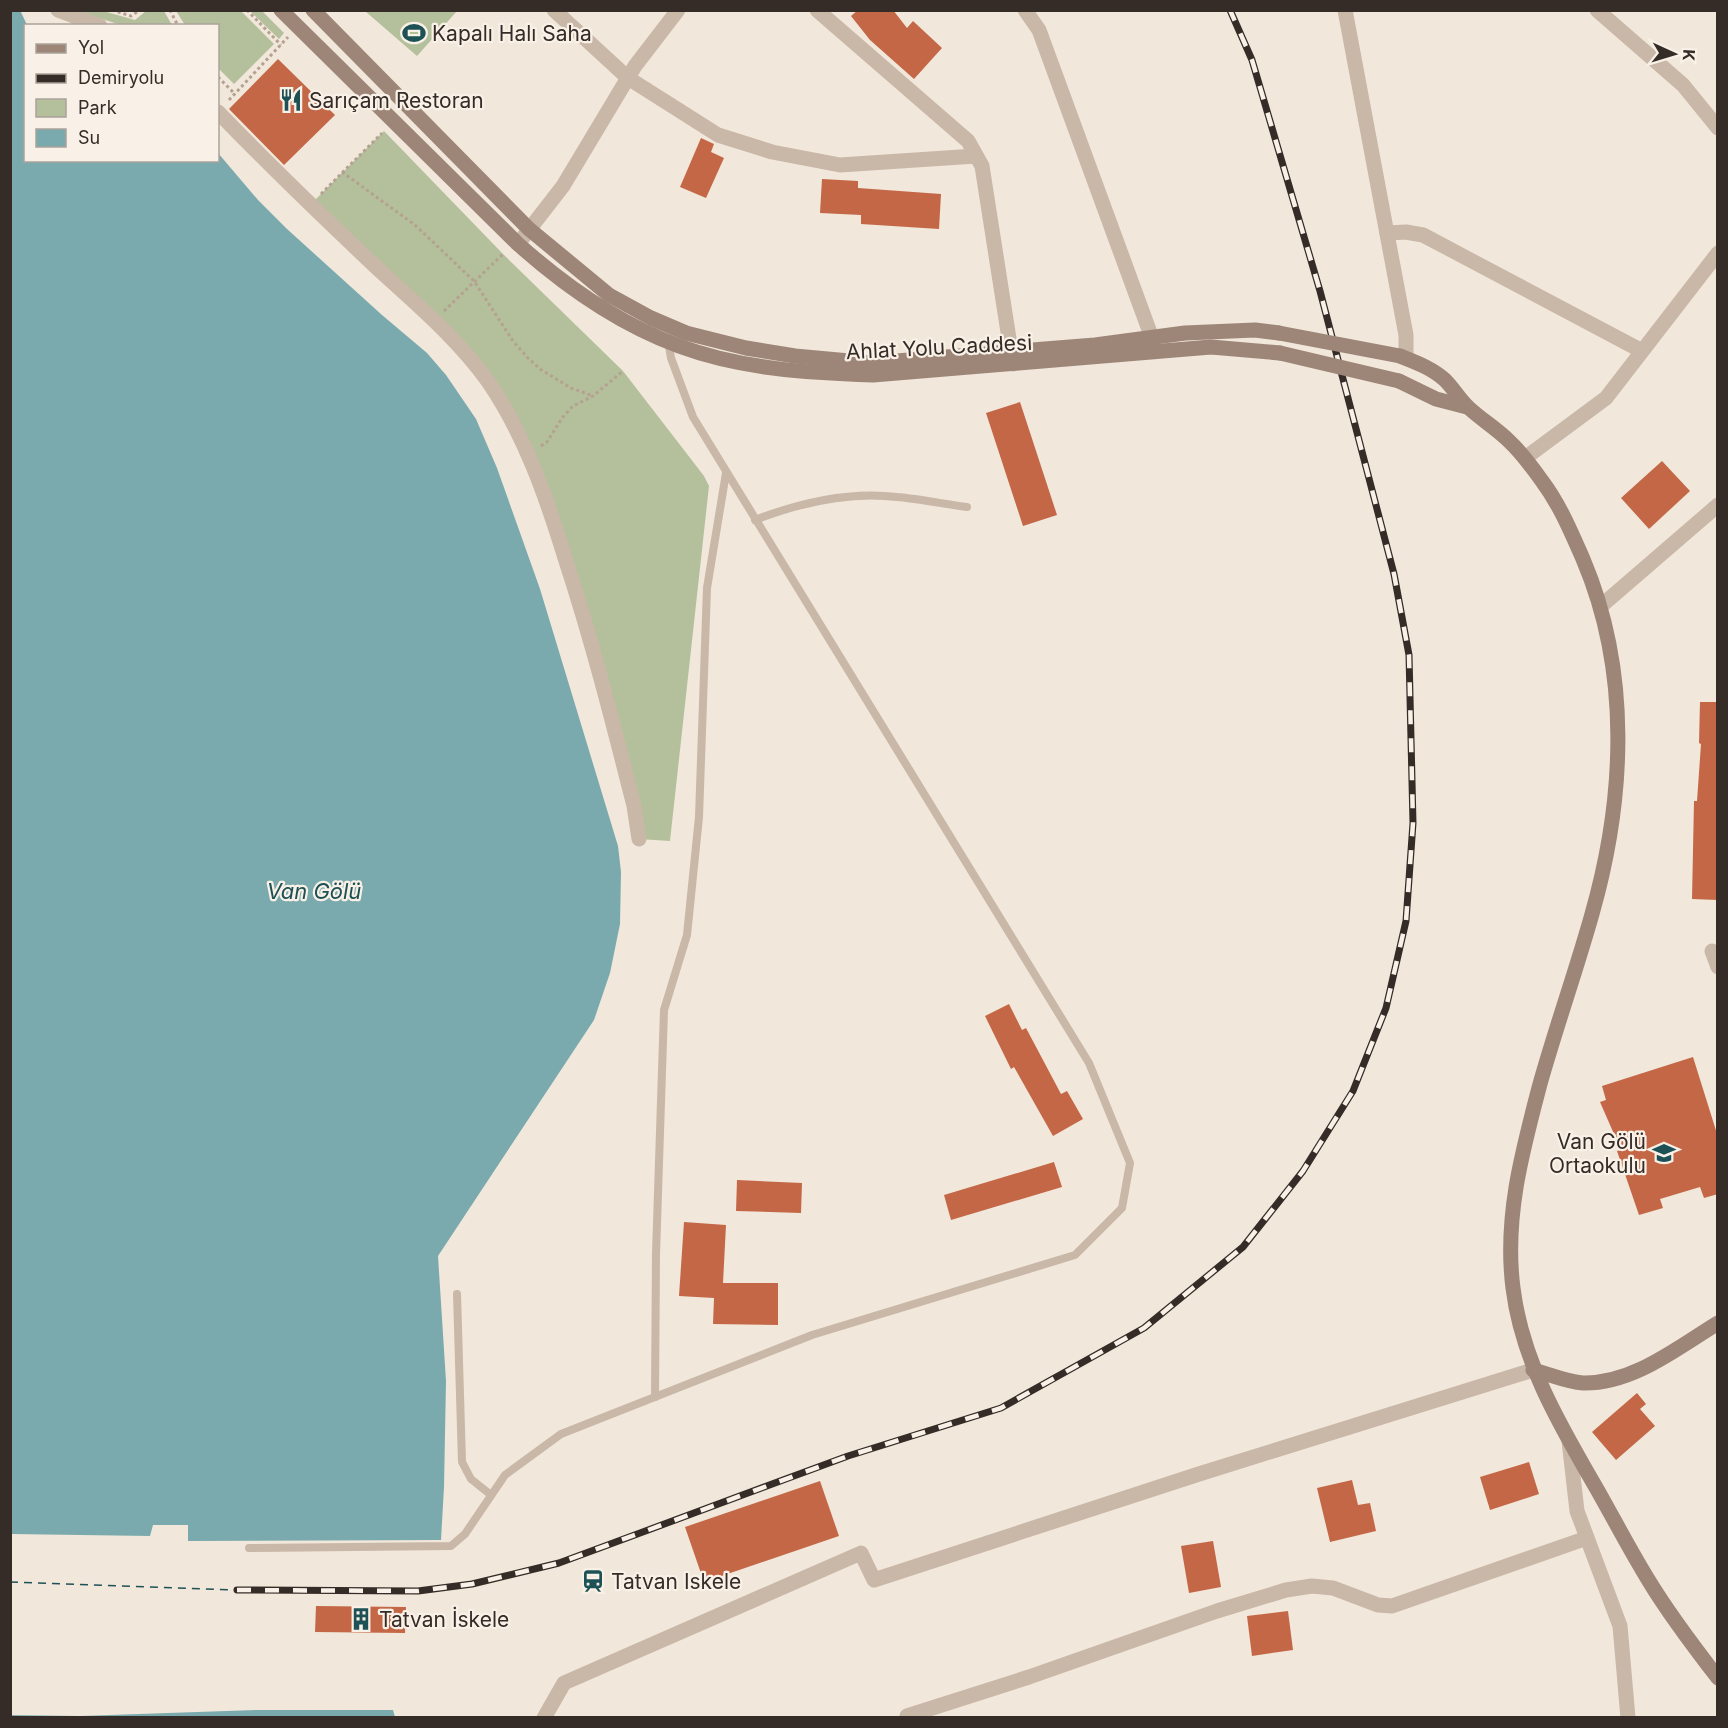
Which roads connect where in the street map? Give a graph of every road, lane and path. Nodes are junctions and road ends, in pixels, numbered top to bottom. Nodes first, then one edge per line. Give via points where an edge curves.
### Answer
1 (58, 10) edge
2 (111, 10) edge
3 (140, 10) edge
4 (170, 10) edge
5 (247, 10) edge
6 (281, 10) edge
7 (313, 10) edge
8 (554, 10) edge
9 (678, 10) edge
10 (818, 10) edge
11 (1025, 10) edge
12 (1345, 10) edge
13 (1597, 10) edge
14 (95, 24) edge
15 (177, 24) edge
16 (290, 35) dead end
17 (281, 45) junction
18 (375, 74) junction
19 (219, 78) edge
20 (628, 78) junction
21 (361, 89) junction
22 (235, 94) junction
23 (219, 111) edge
24 (219, 113) edge
25 (1718, 128) edge
26 (384, 131) dead end
27 (976, 156) junction
28 (342, 172) junction
29 (311, 204) junction
30 (529, 229) junction
31 (1387, 233) junction
32 (518, 244) junction
33 (1718, 253) edge
34 (503, 254) dead end
35 (474, 281) junction
36 (433, 322) junction
37 (666, 325) junction
38 (1152, 338) junction
39 (669, 342) junction
40 (1642, 351) junction
41 (1403, 357) junction
42 (1012, 359) junction
43 (623, 371) dead end
44 (593, 396) junction
45 (1467, 407) junction
46 (525, 448) junction
47 (1525, 458) junction
48 (726, 472) junction
49 (1718, 505) edge
50 (967, 507) dead end
51 (755, 520) junction
52 (1601, 606) junction
53 (639, 839) dead end
54 (1712, 951) dead end
55 (1718, 967) edge
56 (457, 1294) dead end
57 (1718, 1323) edge
58 (1533, 1370) junction
59 (655, 1397) junction
60 (1569, 1441) junction
61 (491, 1495) junction
62 (1587, 1538) junction
63 (249, 1548) dead end
64 (1718, 1678) edge
65 (907, 1716) edge
66 (544, 1718) edge
67 (1628, 1718) edge

1 - 14 street
2 - 3 path via 131,16
4 - 15 path
5 - 17 path
6 - 21 street, Ahlat Yolu Caddesi
7 - 18 street, Ahlat Yolu Caddesi
8 - 20 street
9 - 20 street
10 - 27 street via 968,141
11 - 38 street via 1039,30
12 - 31 street
13 - 25 street via 1683,85
16 - 17 path
17 - 22 path
18 - 21 street
18 - 30 street, Ahlat Yolu Caddesi
19 - 22 path
20 - 27 street via 718,135 772,152 840,165
20 - 30 street via 563,186
21 - 32 street, Ahlat Yolu Caddesi
22 - 23 path
24 - 29 street
26 - 28 path
27 - 42 street via 982,166
28 - 29 path
28 - 35 path via 416,225
29 - 36 street
30 - 32 street
30 - 37 street, Ahlat Yolu Caddesi via 609,295
31 - 40 street via 1423,235
31 - 41 street via 1406,335
32 - 39 street, Ahlat Yolu Caddesi via 549,272 597,304
33 - 40 street
34 - 35 path
35 - 36 path
35 - 44 path via 528,358 572,388
36 - 46 street via 485,378
37 - 39 lane
37 - 42 street, Ahlat Yolu Caddesi via 747,348 837,361
38 - 41 street, Ahlat Yolu Caddesi, bridge via 1255,330
38 - 42 street, Ahlat Yolu Caddesi
39 - 42 street, Ahlat Yolu Caddesi via 719,358 822,373 873,375
39 - 48 lane via 693,417
40 - 47 street via 1606,398
41 - 45 street, Ahlat Yolu Caddesi via 1443,379
42 - 45 street, Ahlat Yolu Caddesi, bridge via 1211,347 1280,353 1399,381 1436,399
43 - 44 path
44 - 46 path via 573,406 545,445
45 - 47 street
46 - 53 street via 580,603
47 - 52 street via 1555,498
48 - 51 lane
48 - 59 lane via 707,588 699,817 687,935 664,1010
49 - 52 street
50 - 51 lane via 895,496 864,496 786,508
51 - 59 lane via 1089,1063 1130,1163 1122,1208 1075,1254 812,1335
52 - 58 street via 1615,682 1619,741 1616,800 1593,912 1527,1134 1515,1185 1510,1233 1512,1286
54 - 55 street
56 - 61 lane via 462,1462 471,1479
57 - 58 street via 1649,1365 1607,1382 1580,1383
58 - 60 street
58 - 66 street via 874,1580 861,1553 564,1683
59 - 61 lane via 561,1434 505,1475
60 - 62 street via 1577,1511
60 - 64 street via 1651,1584
61 - 63 lane via 465,1534 451,1546
62 - 65 street via 1392,1606 1378,1605 1333,1588 1286,1590
62 - 67 street via 1620,1626

